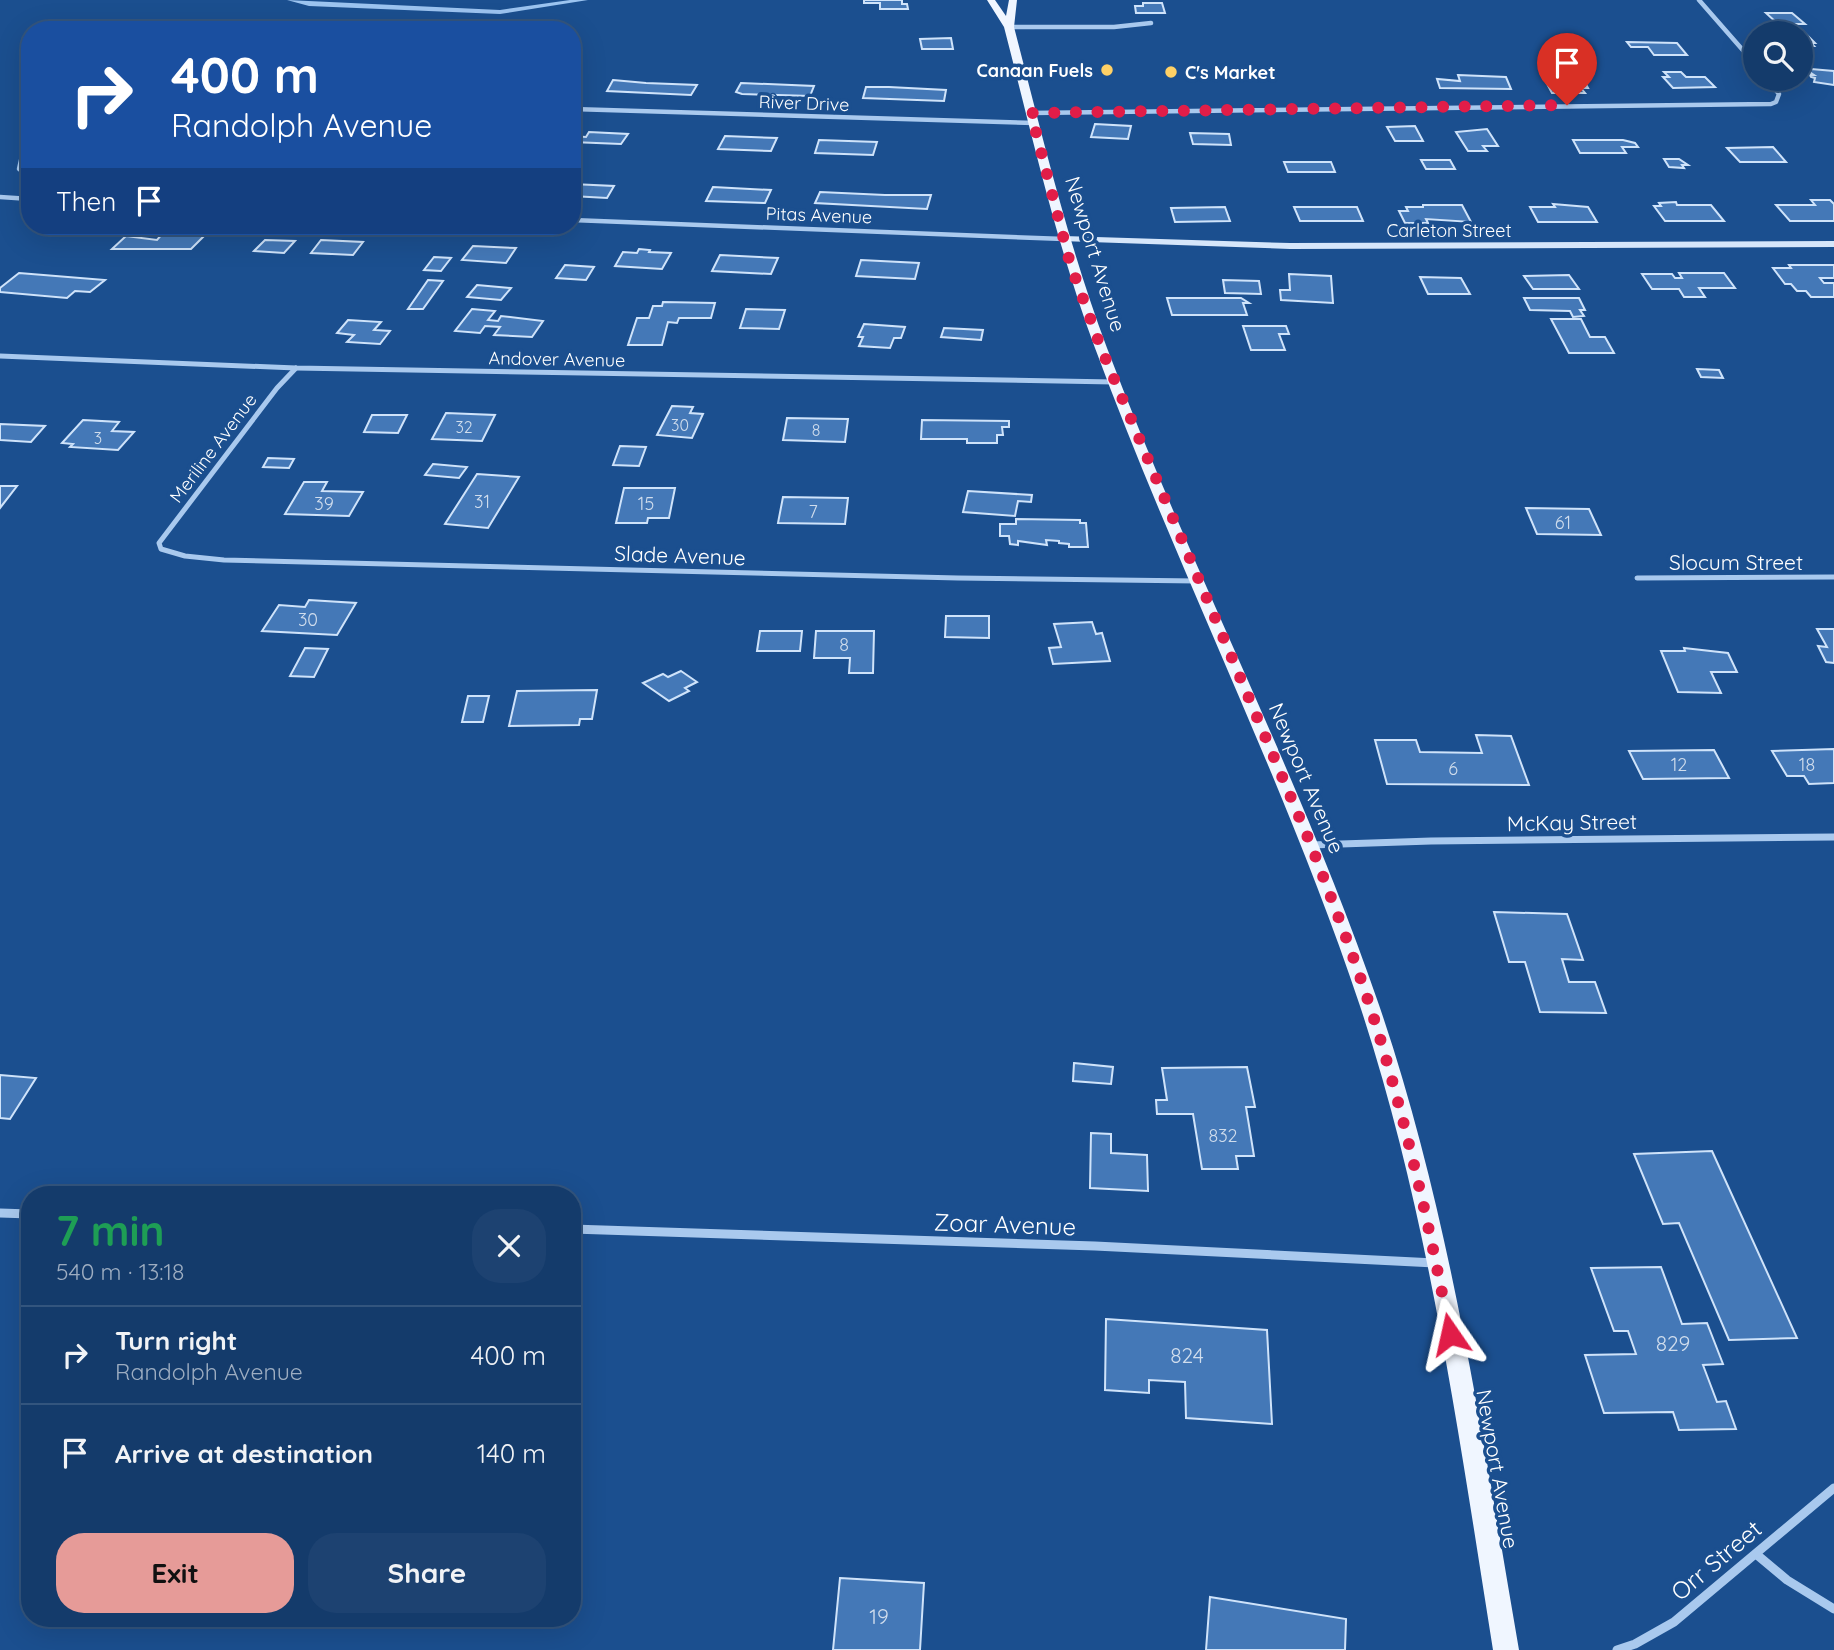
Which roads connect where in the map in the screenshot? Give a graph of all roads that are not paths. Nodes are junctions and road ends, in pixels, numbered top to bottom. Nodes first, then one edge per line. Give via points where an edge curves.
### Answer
1 (992, 0) edge
2 (1013, 0) edge
3 (1699, 0) edge
4 (1151, 23) dead end
5 (1009, 27) junction
6 (1743, 50) edge
7 (1777, 91) edge
8 (581, 109) edge
9 (1033, 118) junction
10 (0, 197) edge
11 (21, 198) edge
12 (581, 220) edge
13 (1064, 239) junction
14 (1834, 244) edge
15 (0, 356) edge
16 (296, 368) junction
17 (1114, 382) junction
18 (161, 549) joint
19 (1834, 577) edge
20 (1637, 578) dead end
21 (1199, 581) junction
22 (1834, 837) edge
23 (1311, 845) junction
24 (0, 1213) edge
25 (21, 1214) edge
26 (581, 1229) edge
27 (1435, 1263) junction
28 (1834, 1488) edge
29 (1756, 1554) junction
30 (1834, 1609) edge
31 (1506, 1650) edge
32 (1617, 1650) edge

1 - 5 main road, Newport Avenue
2 - 5 main road, Newport Avenue
3 - 6 street
4 - 5 street
5 - 9 main road, Newport Avenue
7 - 9 street, River Drive via 1776,102
8 - 9 street, River Drive
9 - 13 main road, Newport Avenue
10 - 11 street
12 - 13 street, Pitas Avenue
13 - 14 street, Carleton Street via 1290,246
13 - 17 main road, Newport Avenue
15 - 16 street, Andover Avenue
16 - 17 street, Andover Avenue
16 - 18 street, Meriline Avenue via 159,543
17 - 21 main road, Newport Avenue
18 - 21 street, Slade Avenue via 224,560
19 - 20 street, Slocum Street
21 - 23 main road, Newport Avenue
22 - 23 street, McKay Street
23 - 27 main road, Newport Avenue via 1384,1051
24 - 25 street
26 - 27 street, Zoar Avenue via 1095,1246
27 - 31 main road, Newport Avenue via 1473,1449
28 - 29 street, Orr Street
29 - 30 street
29 - 32 street, Orr Street via 1674,1622

